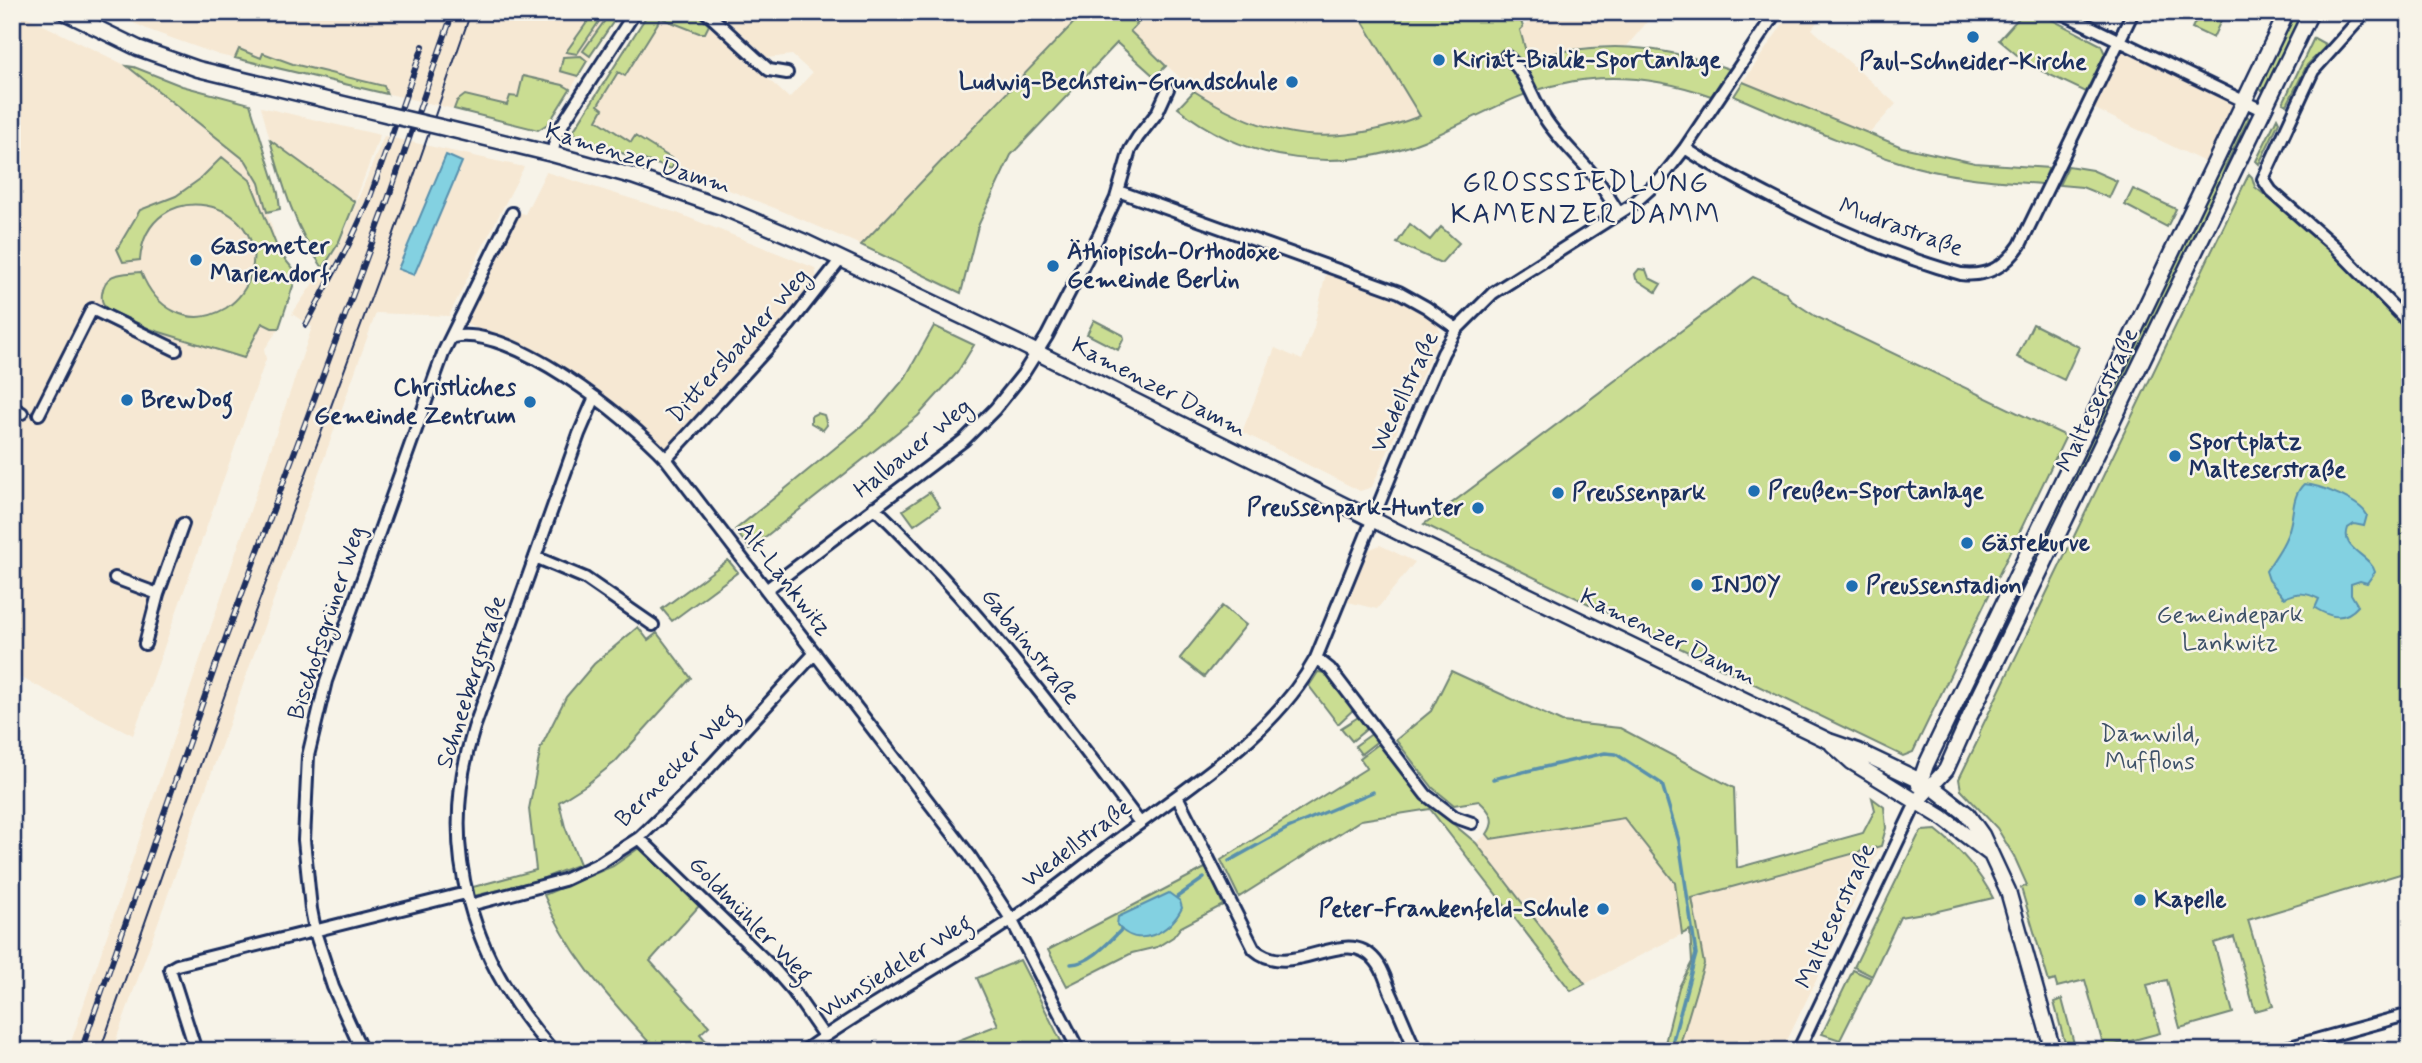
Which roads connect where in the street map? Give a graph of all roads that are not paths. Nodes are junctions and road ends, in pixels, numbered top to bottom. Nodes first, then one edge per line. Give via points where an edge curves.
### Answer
1 (64, 12) edge
2 (635, 12) edge
3 (706, 12) edge
4 (1776, 12) edge
5 (2060, 12) edge
6 (2133, 12) edge
7 (2287, 12) edge
8 (2311, 12) edge
9 (2366, 12) edge
10 (2119, 41) junction
11 (1506, 56) dead end
12 (788, 73) dead end
13 (1168, 89) dead end
14 (2244, 101) junction
15 (2263, 111) junction
16 (1685, 148) junction
17 (552, 153) junction
18 (1118, 191) junction
19 (1619, 212) junction
20 (512, 213) dead end
21 (841, 259) junction
22 (2410, 324) edge
23 (1457, 329) junction
24 (453, 337) junction
25 (176, 351) dead end
26 (1037, 352) junction
27 (595, 397) junction
28 (39, 414) dead end
29 (666, 459) junction
30 (874, 508) junction
31 (1371, 520) junction
32 (183, 524) dead end
33 (2035, 535) junction
34 (2054, 544) junction
35 (535, 557) junction
36 (115, 578) dead end
37 (766, 590) junction
38 (158, 594) junction
39 (653, 625) dead end
40 (145, 645) dead end
41 (815, 653) junction
42 (1316, 657) junction
43 (1829, 741) junction
44 (1926, 782) junction
45 (1177, 796) junction
46 (1917, 801) junction
47 (1140, 823) junction
48 (1472, 823) dead end
49 (639, 838) junction
50 (1989, 853) junction
51 (466, 893) junction
52 (470, 905) junction
53 (1012, 919) junction
54 (315, 930) junction
55 (2410, 1014) edge
56 (824, 1036) junction
57 (196, 1051) edge
58 (362, 1051) edge
59 (553, 1051) edge
60 (804, 1051) edge
61 (1079, 1051) edge
62 (1416, 1051) edge
63 (1798, 1051) edge
64 (2053, 1051) edge
65 (2275, 1051) edge

1 - 17 main road, Kamenzer Damm, bridge via 138,48 198,69
2 - 17 street via 565,120
3 - 12 street via 769,70
4 - 16 street, Wedellstraße
5 - 10 street
6 - 10 street, Mudrastraße
7 - 14 main road, Malteserstraße
8 - 15 main road, Malteserstraße
9 - 22 street via 2313,71 2263,179
10 - 14 street
10 - 16 street, Mudrastraße via 2020,245 2012,257 1989,272 1961,274 1875,243 1794,208
11 - 19 street via 1523,74 1553,130
13 - 18 street, Halbauer Weg via 1130,150
14 - 15 street
14 - 33 main road, Malteserstraße
15 - 34 main road, Malteserstraße
16 - 19 street, Wedellstraße via 1660,180
17 - 21 main road, Kamenzer Damm via 703,200
18 - 23 street via 1399,292
18 - 26 street, Halbauer Weg
19 - 23 street, Wedellstraße via 1493,293
20 - 24 street
21 - 26 main road, Kamenzer Damm
21 - 29 street, Dittersbacher Weg via 790,324
23 - 31 street, Wedellstraße
24 - 27 street, Alt-Lankwitz via 475,334 515,350
24 - 54 street, Bischofsgrüner Weg via 399,476 314,726 304,840
25 - 28 street via 92,309
26 - 30 street, Halbauer Weg via 995,409 964,440
26 - 31 main road, Kamenzer Damm
27 - 29 street, Alt-Lankwitz via 629,422
27 - 35 street, Schneebergstraße
29 - 37 street, Alt-Lankwitz
30 - 37 street, Halbauer Weg
30 - 47 street, Gabainstraße via 963,598
31 - 42 street, Wedellstraße
31 - 43 main road, Kamenzer Damm
32 - 38 street
33 - 34 main road
33 - 44 main road, Malteserstraße
34 - 44 main road, Malteserstraße via 1946,771
35 - 39 street via 585,578
35 - 51 street, Schneebergstraße via 466,753 458,833
36 - 38 street
37 - 41 street, Alt-Lankwitz
38 - 40 street
41 - 49 street, Bernecker Weg
41 - 53 street, Alt-Lankwitz via 970,856
42 - 45 street, Wedellstraße via 1273,717
42 - 48 street via 1426,794 1455,817
43 - 44 main road, Kamenzer Damm
43 - 46 main road, Kamenzer Damm via 1852,762
44 - 46 main road, Malteserstraße
44 - 50 main road, Kamenzer Damm via 1967,814
45 - 47 street, Wedellstraße
45 - 62 street via 1254,949 1279,961 1339,948 1366,952 1378,963
46 - 50 main road, Kamenzer Damm
46 - 63 street, Malteserstraße
47 - 53 street, Wedellstraße
49 - 52 street, Bernecker Weg via 564,880
49 - 56 street, Goldmühler Weg via 772,967
50 - 64 main road, Kamenzer Damm via 2008,891
51 - 52 street, Schneebergstraße
51 - 54 street
52 - 59 street, Schneebergstraße via 495,970
53 - 56 street, Wunsiedeler Weg
53 - 61 street, Alt-Lankwitz
54 - 57 street via 170,969
54 - 58 street, Bischofsgrüner Weg via 333,987
55 - 65 street
56 - 60 street, Wunsiedeler Weg

